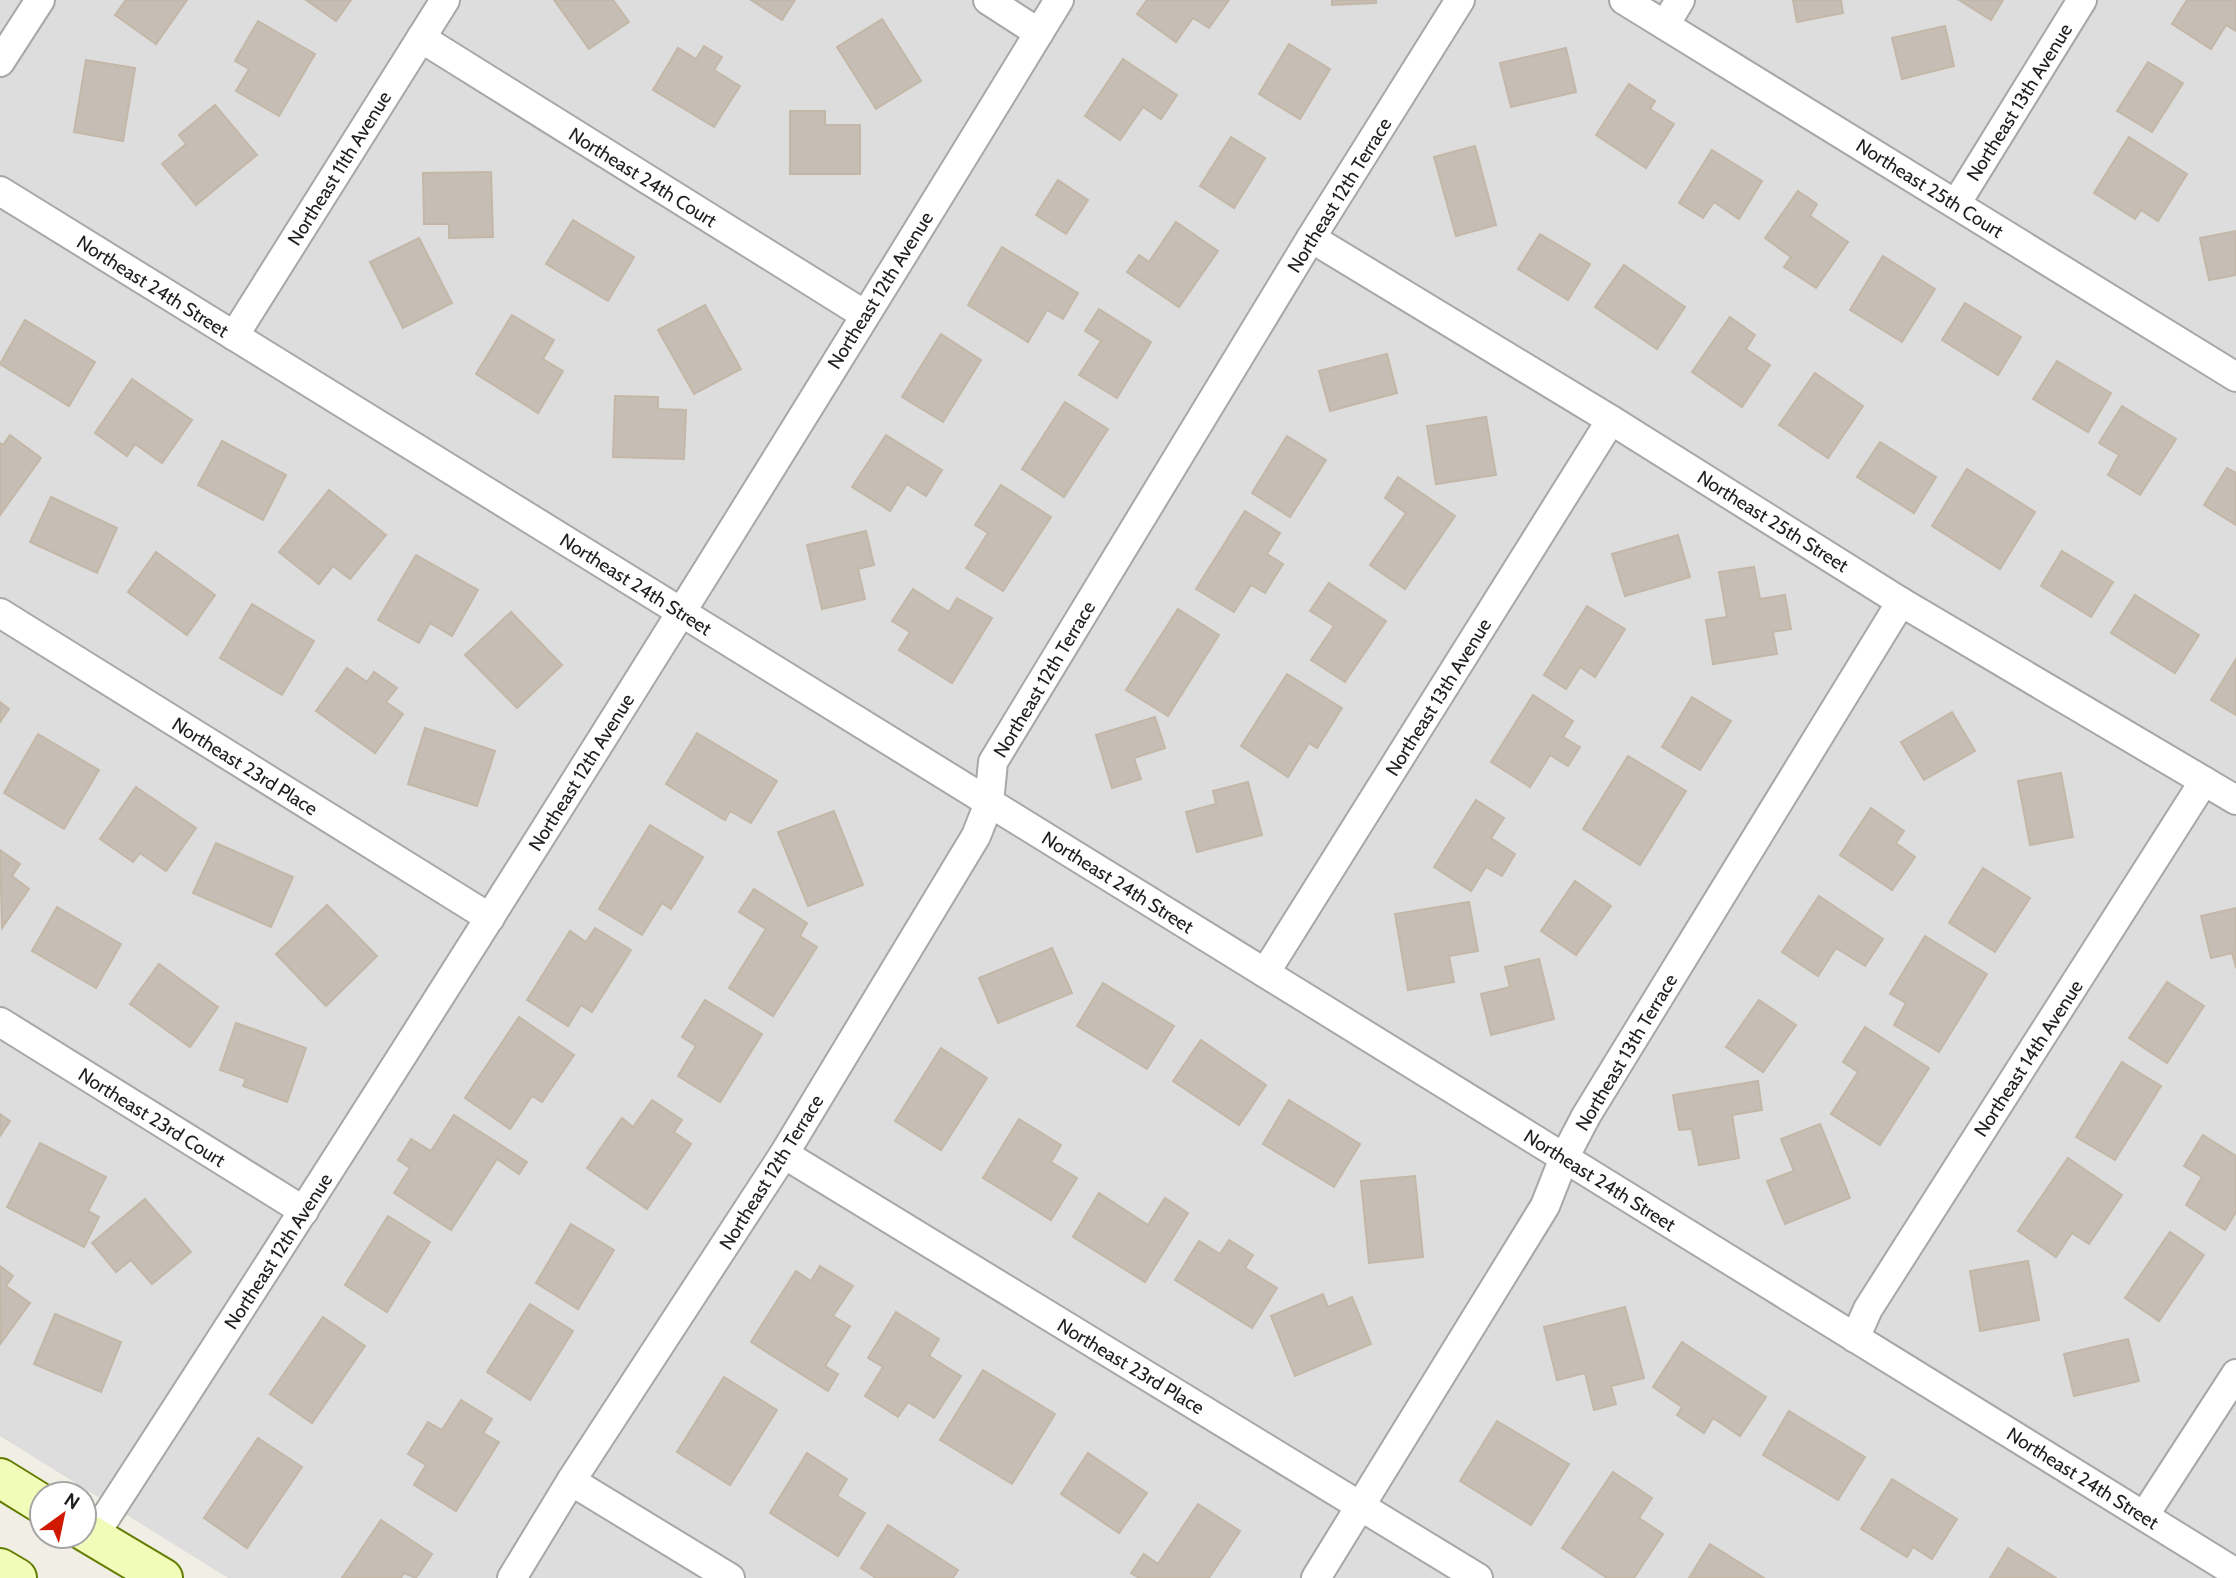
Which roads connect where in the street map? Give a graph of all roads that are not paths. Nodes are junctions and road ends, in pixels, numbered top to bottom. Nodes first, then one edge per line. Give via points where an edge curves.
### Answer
1 (40, 0) edge
2 (445, 0) edge
3 (988, 0) edge
4 (1059, 0) edge
5 (1460, 0) edge
6 (1624, 0) edge
7 (1681, 0) edge
8 (2082, 0) edge
9 (1665, 25) junction
10 (1039, 33) junction
11 (421, 38) junction
12 (0, 62) edge
13 (0, 191) edge
14 (1956, 204) junction
15 (1311, 238) junction
16 (865, 315) junction
17 (234, 336) junction
18 (2236, 377) edge
19 (1611, 420) junction
20 (1902, 602) junction
21 (681, 612) junction
22 (0, 614) edge
23 (2204, 781) junction
24 (2236, 800) edge
25 (989, 803) junction
26 (489, 918) junction
27 (1265, 973) junction
28 (0, 1022) edge
29 (784, 1154) junction
30 (1564, 1158) junction
31 (304, 1211) junction
32 (1855, 1338) junction
33 (2236, 1374) edge
34 (0, 1478) edge
35 (571, 1481) junction
36 (28, 1495) edge
37 (1360, 1506) junction
38 (2144, 1516) junction
39 (98, 1520) edge
40 (98, 1539) edge
41 (0, 1568) edge
42 (2236, 1573) edge
43 (18, 1578) edge
44 (163, 1578) edge
45 (512, 1578) edge
46 (730, 1578) edge
47 (1316, 1578) edge
48 (1478, 1578) edge

1 - 12 street
2 - 11 street, Northeast 11th Avenue
3 - 10 street
4 - 10 street, Northeast 12th Avenue
5 - 15 street, Northeast 12th Terrace
6 - 9 street, Northeast 25th Court
7 - 9 street
8 - 14 street, Northeast 13th Avenue
9 - 14 street, Northeast 25th Court
10 - 16 street, Northeast 12th Avenue
11 - 16 street, Northeast 24th Court
11 - 17 street, Northeast 11th Avenue
13 - 17 street, Northeast 24th Street
14 - 18 street, Northeast 25th Court
15 - 19 street, Northeast 25th Street
15 - 25 street, Northeast 12th Terrace via 993,762
16 - 21 street, Northeast 12th Avenue
17 - 21 street, Northeast 24th Street
19 - 20 street, Northeast 25th Street
19 - 27 street, Northeast 13th Avenue
20 - 23 street, Northeast 25th Street
20 - 30 street, Northeast 13th Terrace
21 - 25 street, Northeast 24th Street
21 - 26 street, Northeast 12th Avenue
22 - 26 street, Northeast 23rd Place
23 - 24 street, Northeast 25th Street
23 - 32 street, Northeast 14th Avenue via 1868,1309
25 - 27 street, Northeast 24th Street
25 - 29 street, Northeast 12th Terrace via 976,836
26 - 31 street, Northeast 12th Avenue
27 - 30 street, Northeast 24th Street
28 - 31 street, Northeast 23rd Court
29 - 35 street, Northeast 12th Terrace
29 - 37 street, Northeast 23rd Place
30 - 32 street, Northeast 24th Street
30 - 37 street, Northeast 13th Terrace via 1545,1206
31 - 39 street, Northeast 12th Avenue
32 - 38 street, Northeast 24th Street
33 - 38 street
34 - 36 main road
35 - 45 street, Northeast 12th Terrace
35 - 46 street
37 - 47 street, Northeast 13th Terrace
37 - 48 street, Northeast 23rd Place
38 - 42 street, Northeast 24th Street
40 - 44 main road
41 - 43 main road

